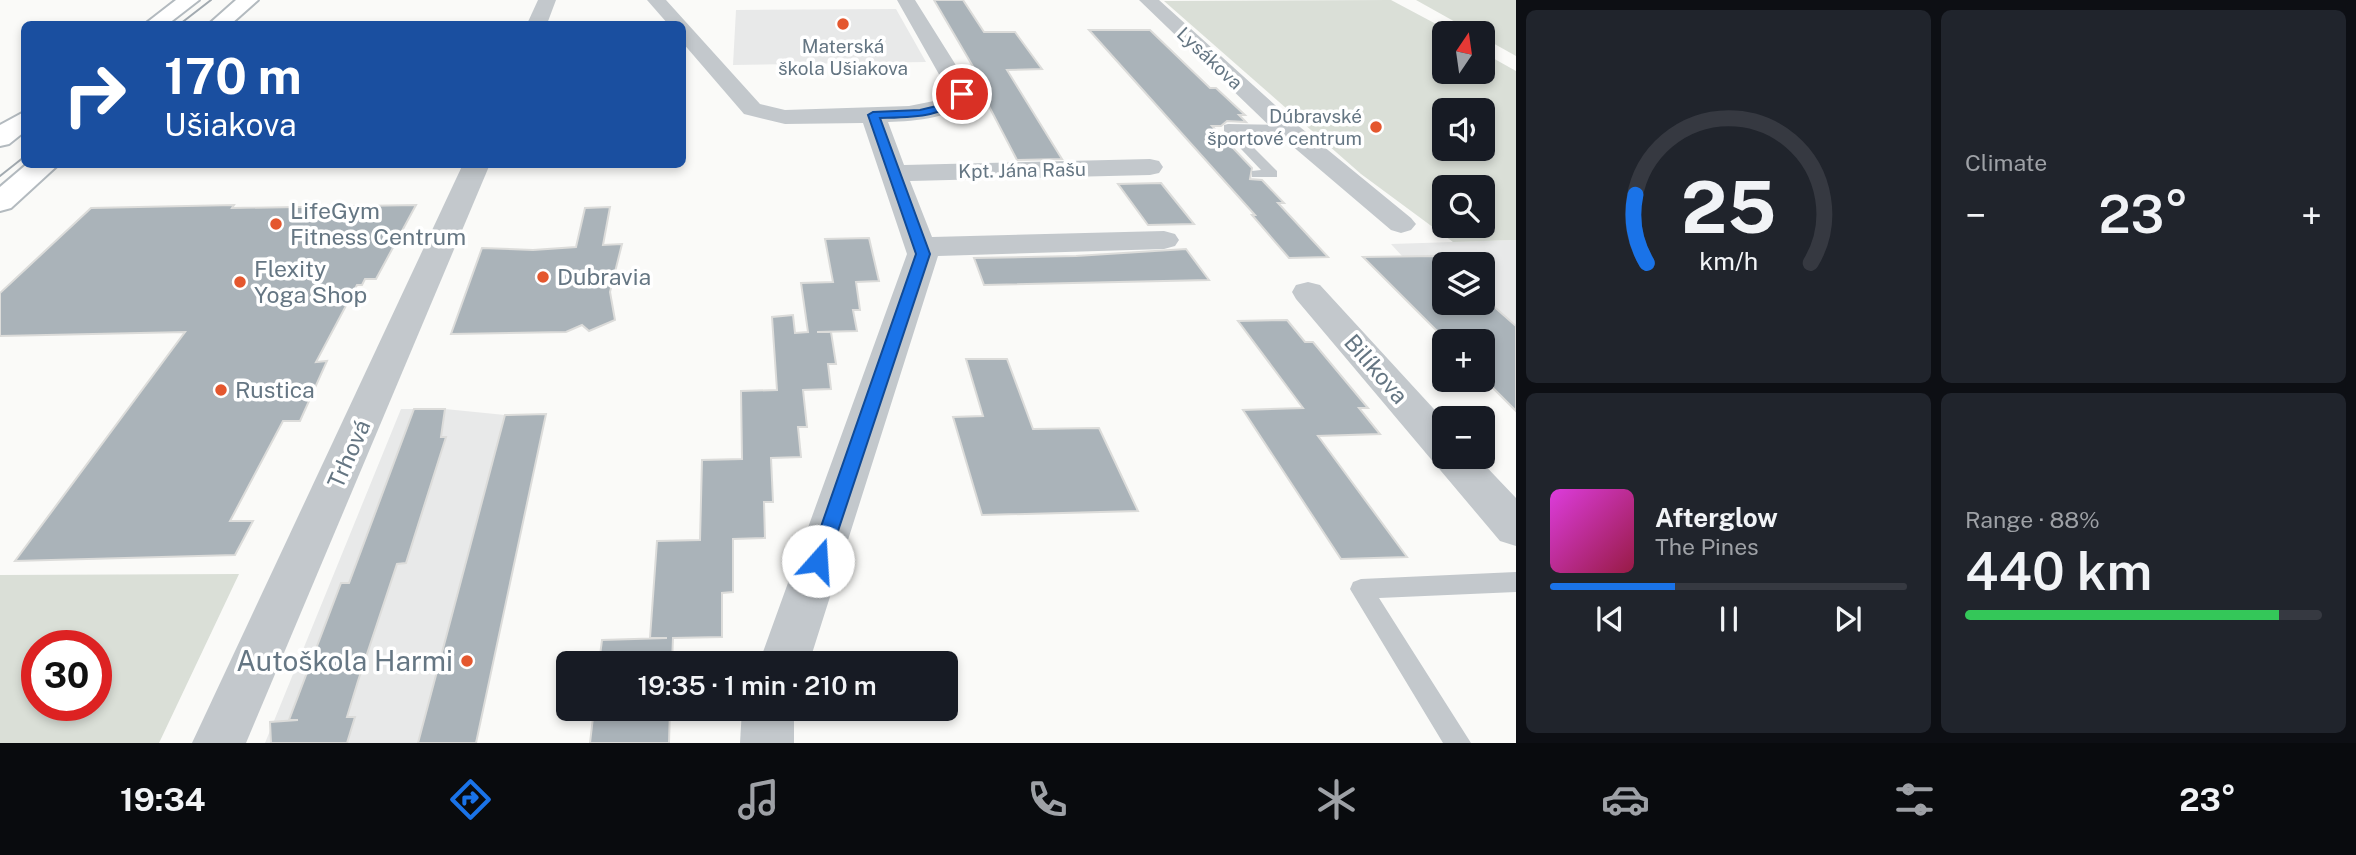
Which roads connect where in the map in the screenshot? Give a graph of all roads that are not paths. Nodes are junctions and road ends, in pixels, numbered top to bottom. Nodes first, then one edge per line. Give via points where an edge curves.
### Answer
1 (189, 0) edge
2 (248, 0) edge
3 (547, 0) edge
4 (656, 0) edge
5 (906, 0) edge
6 (1148, 0) edge
7 (160, 21) edge
8 (223, 21) edge
9 (538, 21) edge
10 (675, 21) edge
11 (686, 34) edge
12 (873, 115) junction
13 (21, 122) edge
14 (1286, 128) junction
15 (0, 138) edge
16 (1150, 167) dead end
17 (40, 168) edge
18 (475, 168) edge
19 (894, 173) junction
20 (1257, 174) dead end
21 (0, 202) edge
22 (1402, 223) dead end
23 (1164, 240) dead end
24 (920, 247) junction
25 (1308, 292) dead end
26 (1432, 432) edge
27 (1464, 469) edge
28 (1516, 528) edge
29 (1516, 582) edge
30 (788, 651) edge
31 (768, 721) edge
32 (219, 743) edge
33 (767, 743) edge
34 (1458, 743) edge

1 - 7 main road
2 - 8 main road
3 - 9 street
4 - 10 street
5 - 12 street via 962,94 948,106 920,113
6 - 14 street, Lysákova
11 - 12 street via 752,109 785,117
12 - 19 street
13 - 15 main road
14 - 20 lane via 1228,128 1272,174
14 - 22 street, Lysákova
16 - 19 street, Kpt. Jána Rašu
17 - 21 main road
18 - 32 street, Trhová
19 - 24 street
23 - 24 street
24 - 30 street via 923,254
25 - 26 street, Bilíkova
27 - 28 street
29 - 34 lane via 1361,589
31 - 33 street

